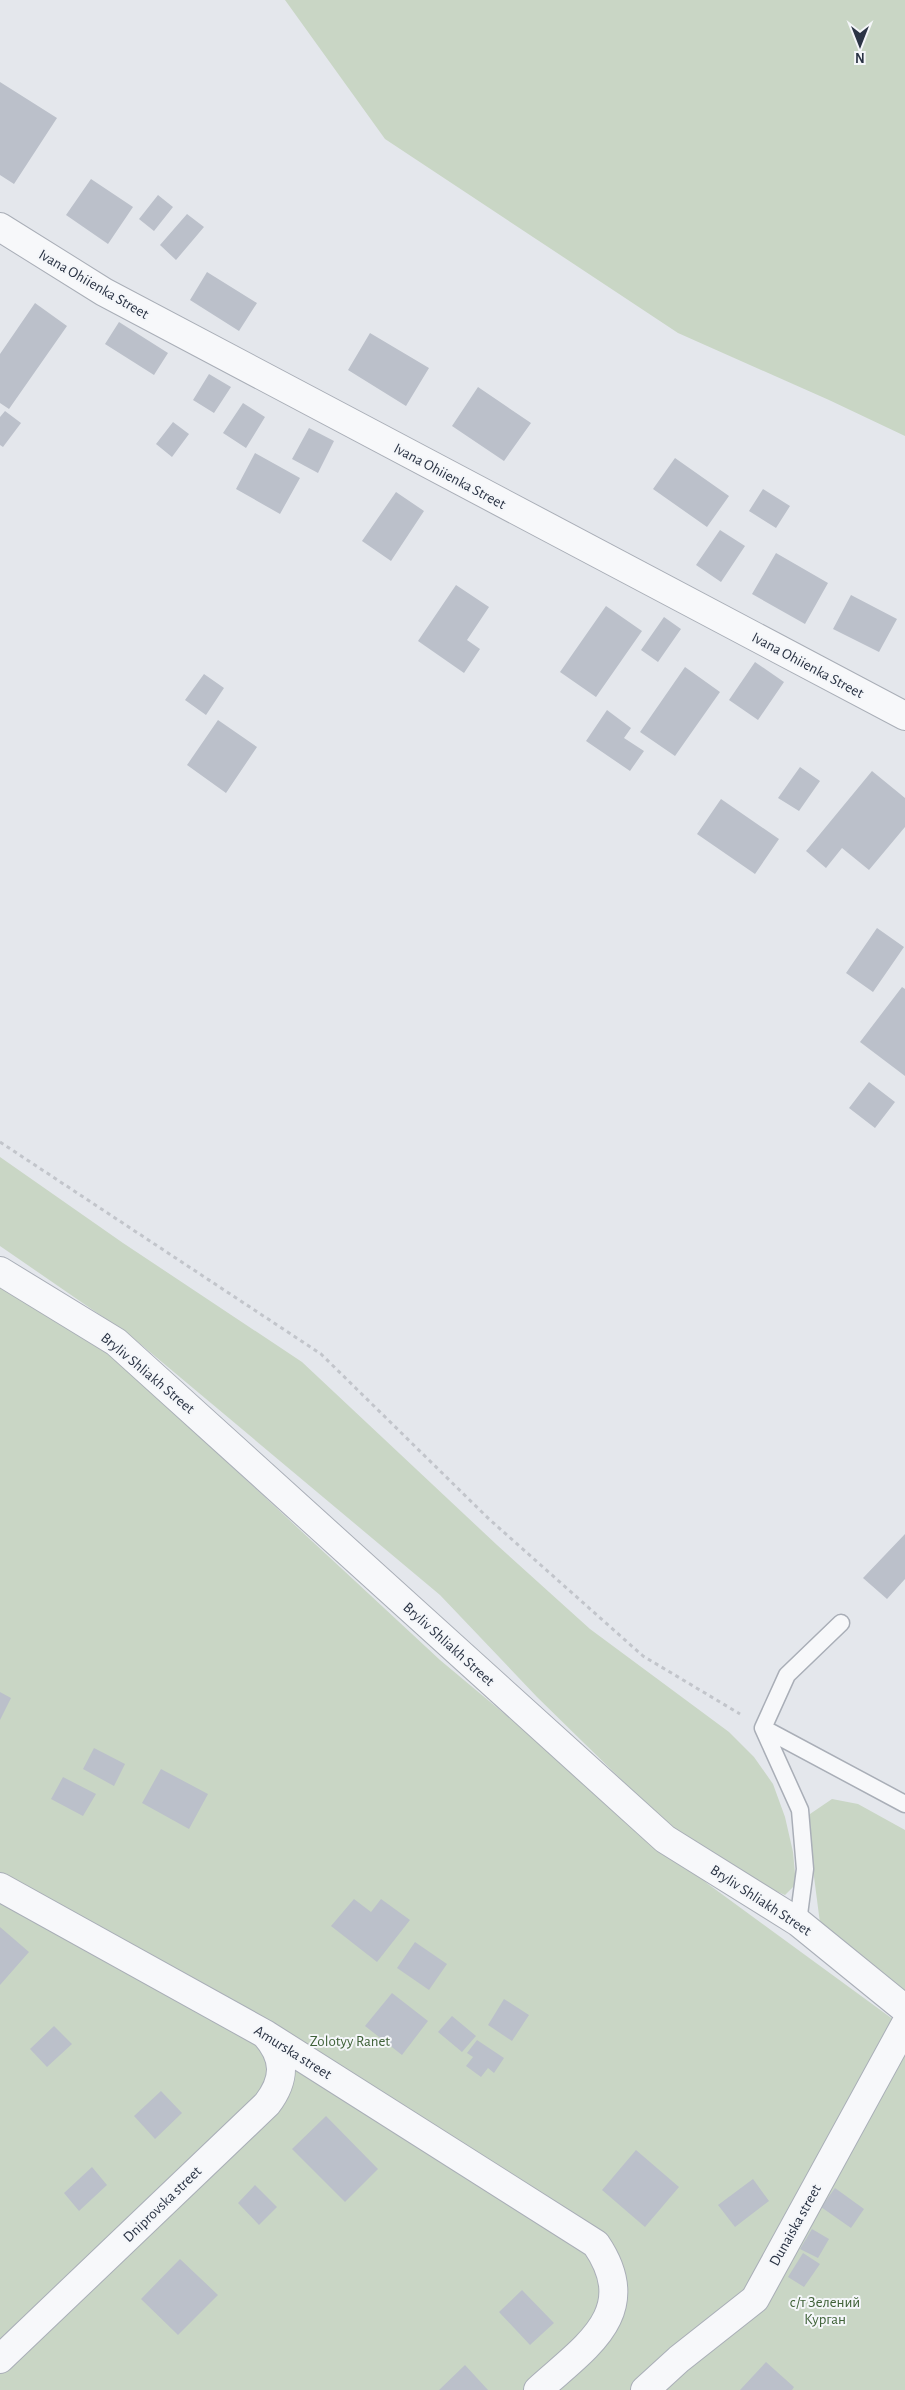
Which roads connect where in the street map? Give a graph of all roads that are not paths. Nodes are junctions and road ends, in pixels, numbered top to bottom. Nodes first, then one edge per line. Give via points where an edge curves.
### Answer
1 (0, 227) edge
2 (905, 716) edge
3 (0, 1271) edge
4 (841, 1623) dead end
5 (763, 1728) junction
6 (905, 1804) edge
7 (0, 1887) edge
8 (798, 1922) junction
9 (905, 2009) edge
10 (905, 2025) edge
11 (265, 2034) junction
12 (0, 2359) edge
13 (538, 2390) edge
14 (645, 2390) edge

1 - 2 street, Ivana Ohiienka Street via 104,292
3 - 8 street, Bryliv Shliakh Street via 116,1342 664,1839
4 - 5 lane via 787,1675
5 - 6 lane
5 - 8 lane via 800,1810 805,1869
7 - 11 street, Amurska street
8 - 9 street, Bryliv Shliakh Street
10 - 14 street, Dunaiska street via 755,2298
11 - 12 street, Dniprovska street via 275,2046 281,2069 276,2091 267,2104
11 - 13 street, Amurska street via 596,2244 607,2260 613,2278 614,2298 609,2317 599,2334

